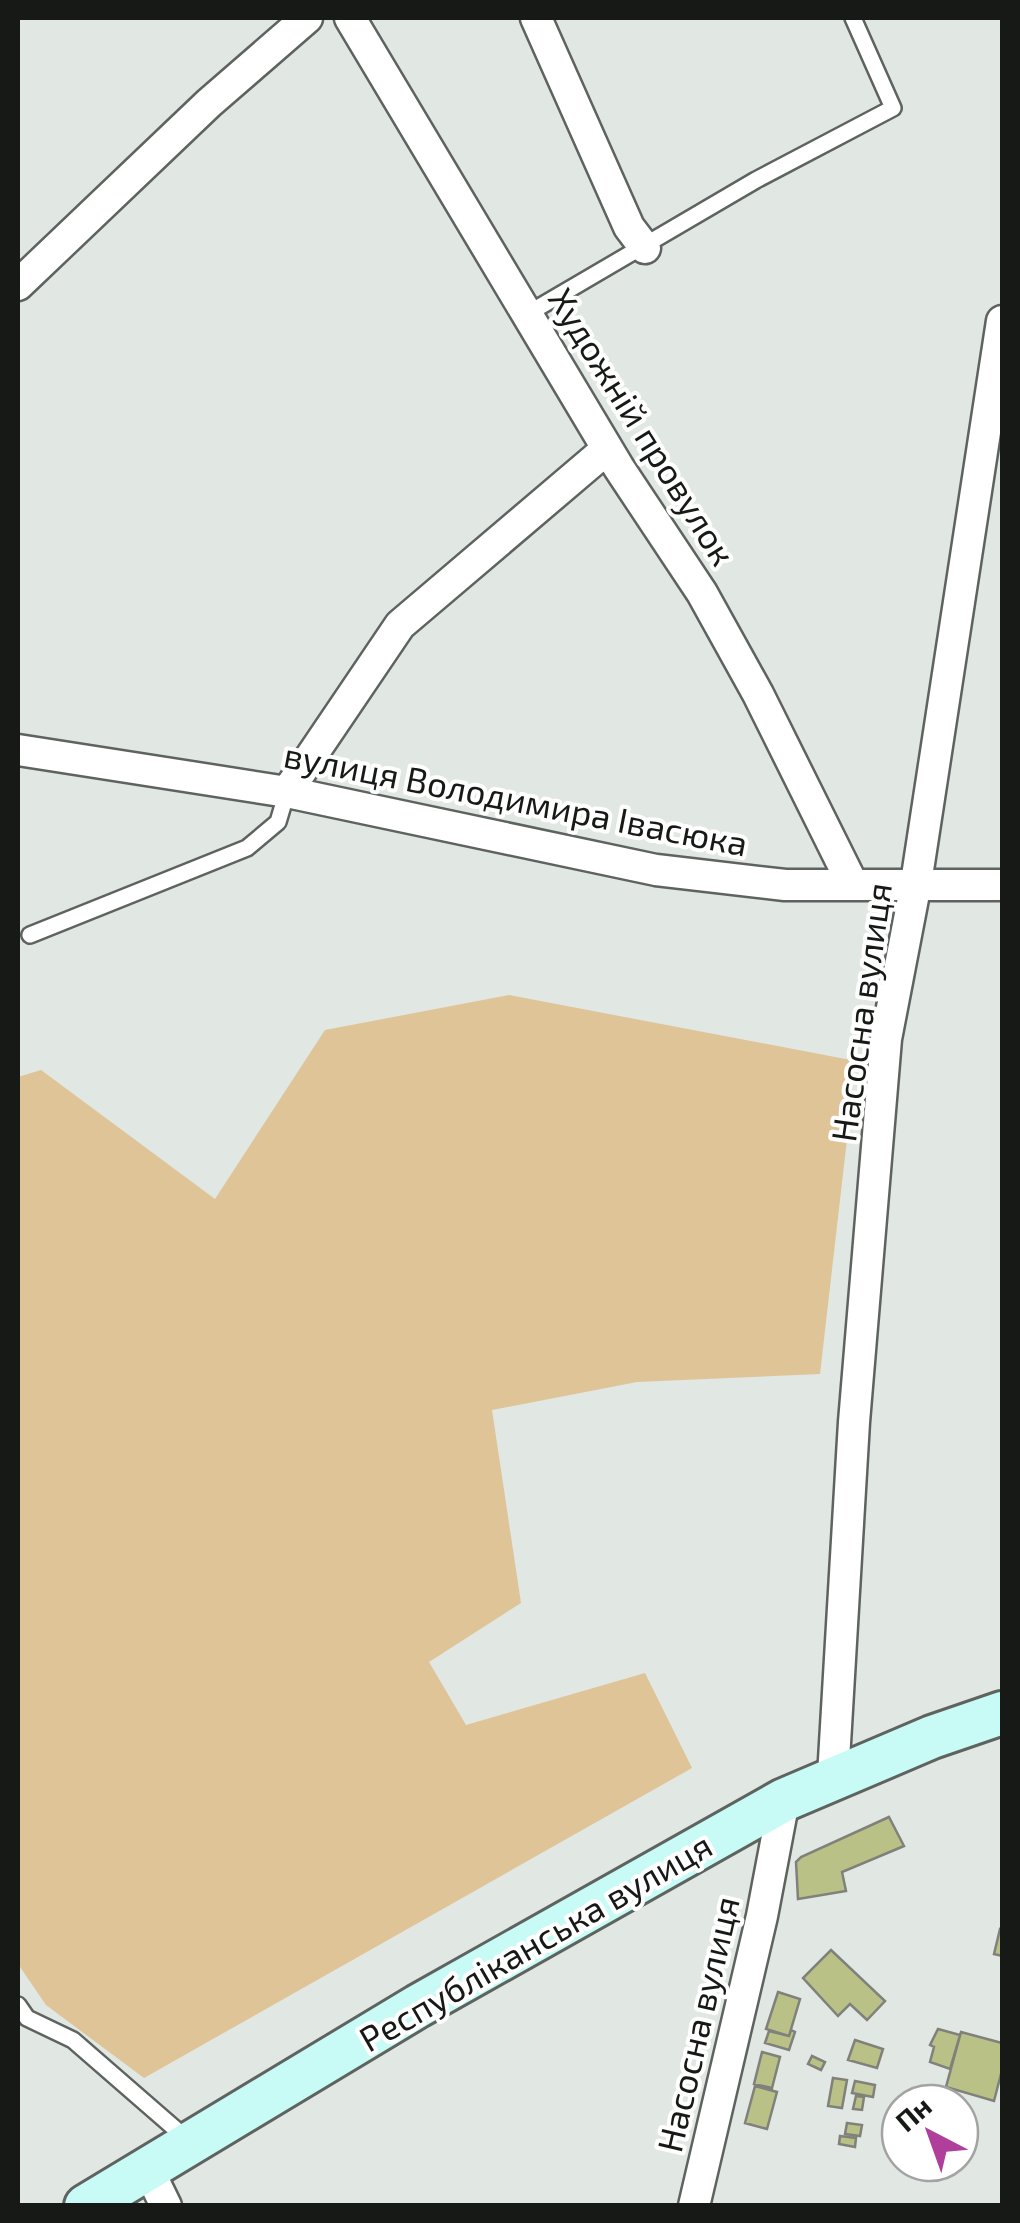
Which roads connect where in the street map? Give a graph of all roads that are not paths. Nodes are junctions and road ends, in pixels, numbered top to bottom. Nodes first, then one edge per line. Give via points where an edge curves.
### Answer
1 (307, 18) edge
2 (350, 18) edge
3 (536, 18) edge
4 (853, 18) edge
5 (645, 248) junction
6 (23, 268) edge
7 (528, 312) junction
8 (1002, 322) edge
9 (607, 449) junction
10 (18, 750) edge
11 (287, 792) junction
12 (916, 883) junction
13 (1002, 884) edge
14 (853, 885) junction
15 (30, 936) dead end
16 (1002, 1713) edge
17 (833, 1777) junction
18 (784, 1800) junction
19 (18, 2005) edge
20 (192, 2143) junction
21 (157, 2187) edge
22 (86, 2206) edge
23 (694, 2206) edge

1 - 6 street
2 - 7 street, Художній провулок
3 - 5 street via 629,227
4 - 5 lane via 893,108
5 - 7 lane
7 - 9 street, Художній провулок
8 - 12 street, Насосна вулиця
9 - 11 street via 400,625
9 - 14 street, Художній провулок via 711,610
10 - 11 street, вулиця Володимира Івасюка
11 - 14 street, вулиця Володимира Івасюка via 656,870 785,885
11 - 15 lane via 278,822 247,848
12 - 13 street, вулиця Володимира Івасюка
12 - 14 street, вулиця Володимира Івасюка
12 - 17 street, Насосна вулиця via 886,1039
16 - 17 main road, Республіканська вулиця
17 - 18 main road, Республіканська вулиця
18 - 20 main road, Республіканська вулиця via 418,2006
18 - 23 street, Насосна вулиця
19 - 20 lane via 27,2018 73,2040
20 - 21 main road, Республіканська вулиця
21 - 22 main road, Республіканська вулиця

